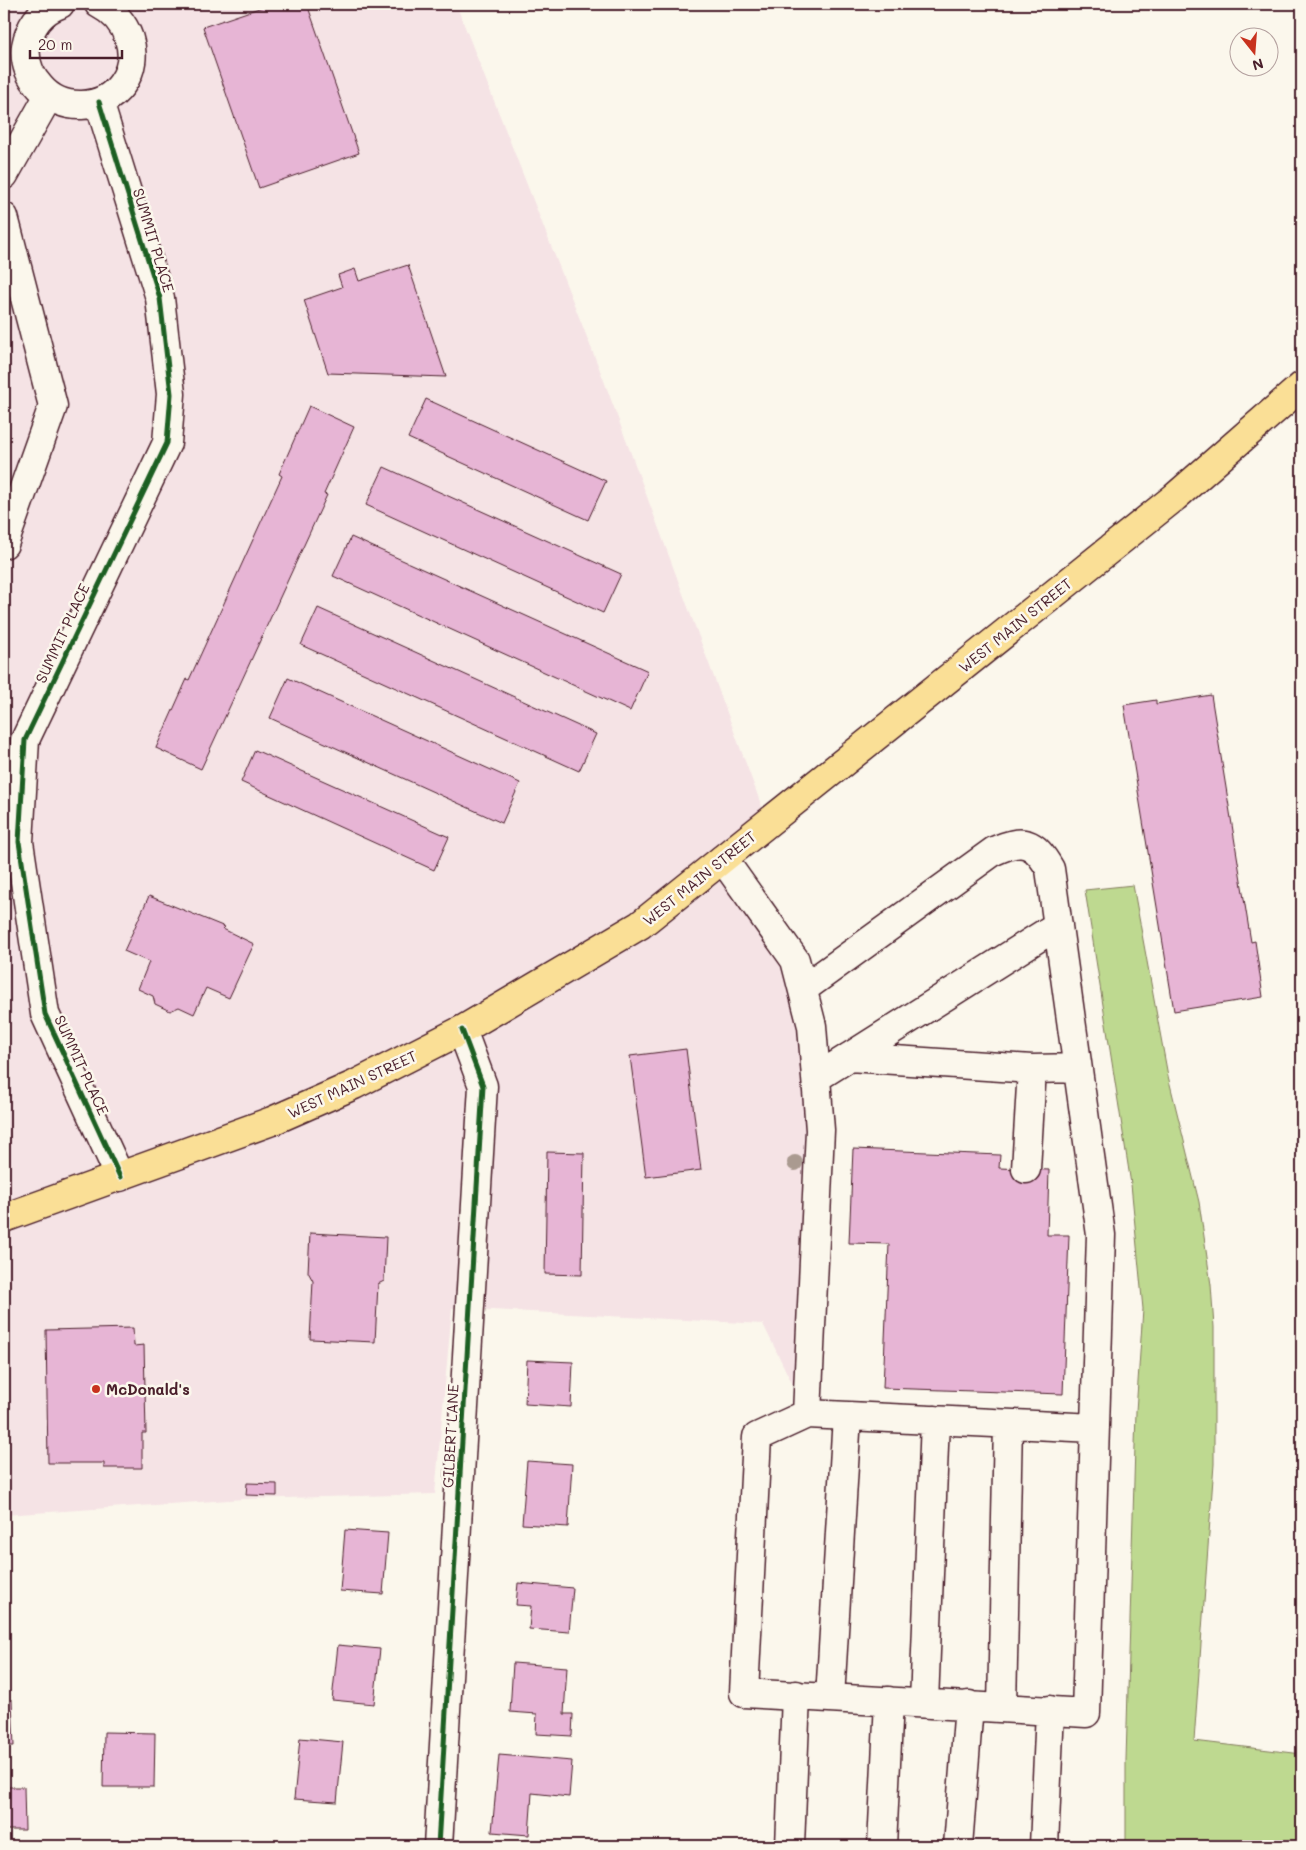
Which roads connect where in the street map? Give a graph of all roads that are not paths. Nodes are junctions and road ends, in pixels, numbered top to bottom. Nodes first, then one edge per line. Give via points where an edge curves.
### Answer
1 (60, 4) edge
2 (99, 4) edge
3 (48, 96) junction
4 (99, 102) junction
5 (4, 175) edge
6 (4, 217) edge
7 (1302, 386) edge
8 (4, 544) edge
9 (14, 738) edge
10 (723, 859) junction
11 (1058, 925) junction
12 (802, 989) junction
13 (462, 1030) junction
14 (849, 1058) junction
15 (1077, 1068) junction
16 (1032, 1069) junction
17 (816, 1078) junction
18 (1026, 1169) dead end
19 (120, 1177) junction
20 (4, 1218) edge
21 (807, 1414) junction
22 (847, 1416) junction
23 (934, 1420) junction
24 (1008, 1424) junction
25 (1095, 1428) junction
26 (796, 1695) junction
27 (830, 1698) junction
28 (889, 1701) junction
29 (924, 1703) junction
30 (970, 1706) junction
31 (1002, 1707) junction
32 (1050, 1710) junction
33 (438, 1846) edge
34 (790, 1846) edge
35 (882, 1846) edge
36 (958, 1846) edge
37 (1044, 1846) edge

1 - 3 street via 37,19 29,32 25,56 30,77
2 - 4 street via 112,10 122,22 130,38 132,62 122,84
3 - 4 street via 72,106
3 - 5 street
4 - 9 street, SUMMIT PLACE via 160,298 171,394 167,443
6 - 8 street via 53,406
7 - 10 main road, WEST MAIN STREET via 1168,503
9 - 19 street, SUMMIT PLACE via 19,842 44,1014
10 - 12 street via 795,960
10 - 13 main road, WEST MAIN STREET via 640,925
11 - 12 street via 1050,869 1040,853 1028,844 1012,843 994,851
11 - 14 street
11 - 15 street
12 - 17 street via 812,1026
13 - 19 main road, WEST MAIN STREET via 354,1085 272,1121
13 - 33 street, GILBERT LANE via 483,1086
14 - 16 street
14 - 17 street
15 - 16 street
15 - 25 street via 1100,1234
16 - 18 street
17 - 21 street via 820,1130
19 - 20 main road, WEST MAIN STREET
21 - 22 street
21 - 26 street via 757,1437 744,1692
22 - 23 street
22 - 27 street
23 - 24 street
23 - 29 street
24 - 25 street
24 - 31 street
25 - 32 street via 1086,1713
26 - 27 street
26 - 34 street
27 - 28 street
28 - 29 street
28 - 35 street
29 - 30 street
30 - 31 street
30 - 36 street
31 - 32 street
32 - 37 street

